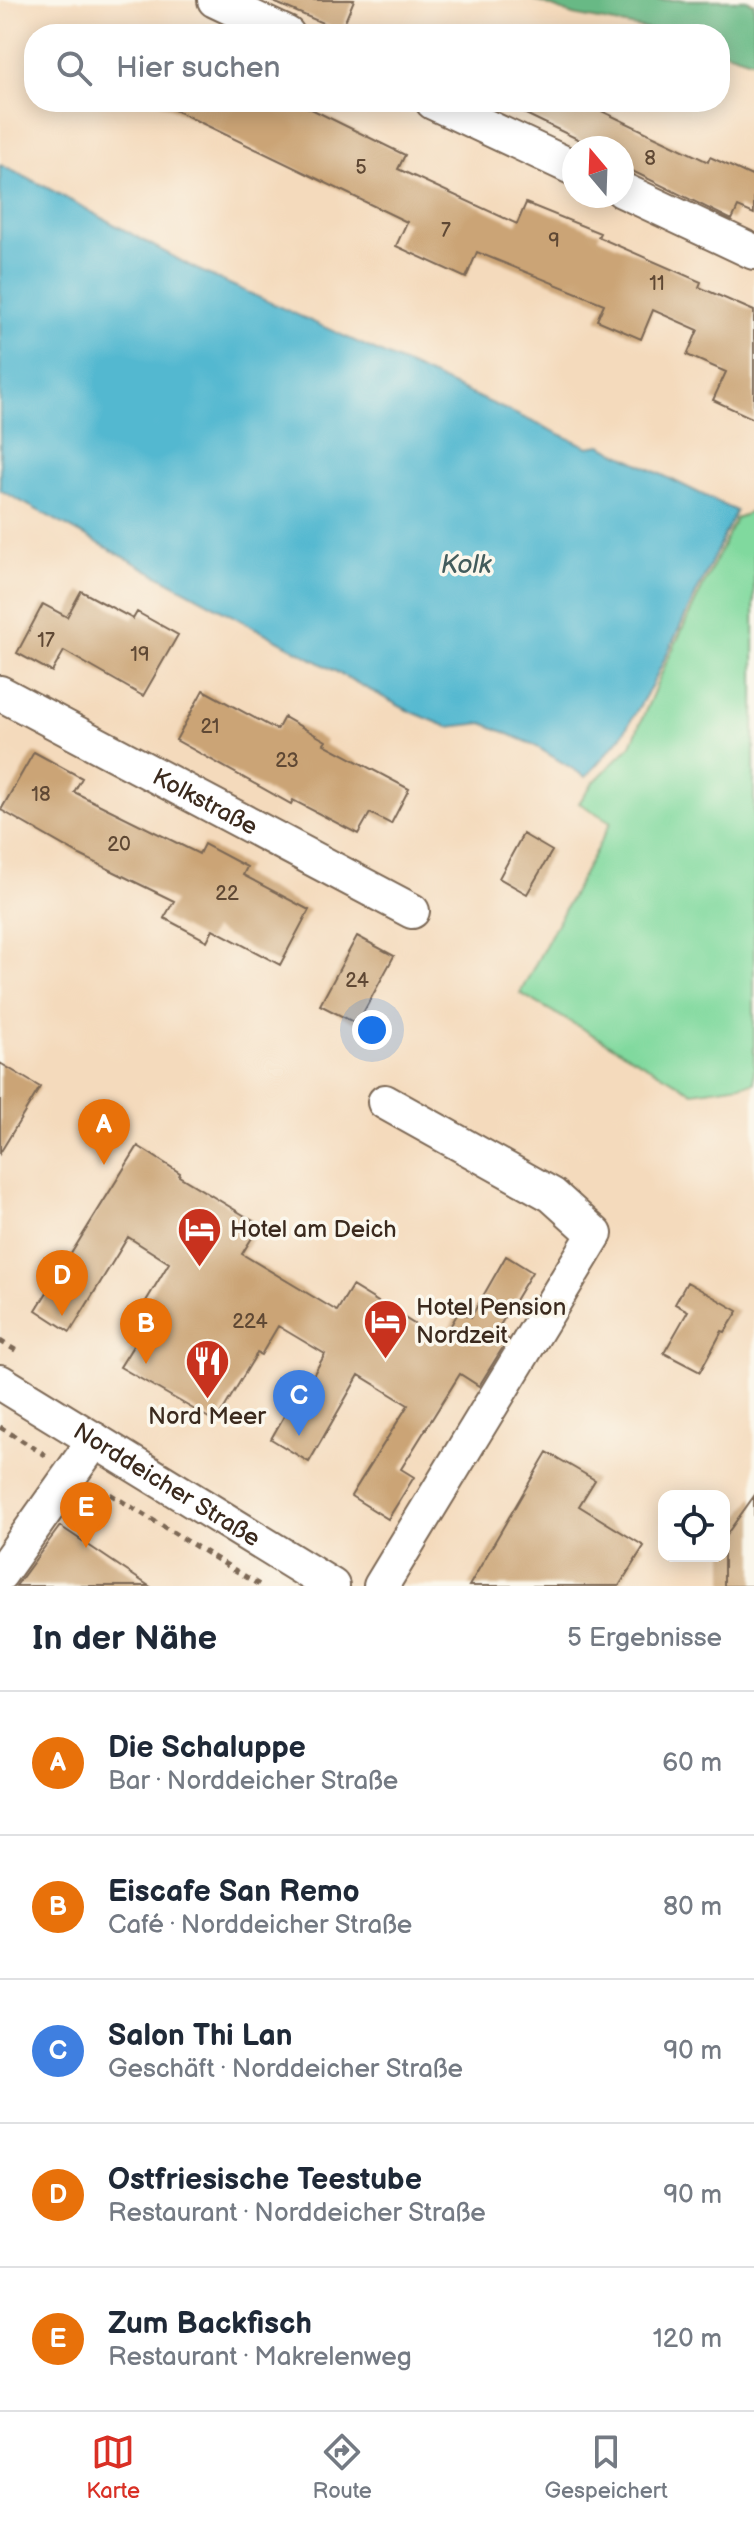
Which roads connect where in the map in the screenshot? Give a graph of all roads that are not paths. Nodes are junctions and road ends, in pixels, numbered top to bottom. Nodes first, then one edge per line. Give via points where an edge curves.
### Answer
1 (215, 0) edge
2 (266, 24) edge
3 (454, 112) edge
4 (562, 162) edge
5 (634, 196) edge
6 (754, 252) edge
7 (0, 693) edge
8 (412, 911) dead end
9 (385, 1102) dead end
10 (2, 1387) edge
11 (95, 1440) junction
12 (0, 1574) edge
13 (332, 1586) edge
14 (381, 1586) edge

1 - 2 street
3 - 4 street
5 - 6 street
7 - 8 street, Kolkstraße
9 - 14 street via 552,1195 595,1234
10 - 11 street, Norddeicher Straße
11 - 12 street
11 - 13 street, Norddeicher Straße

